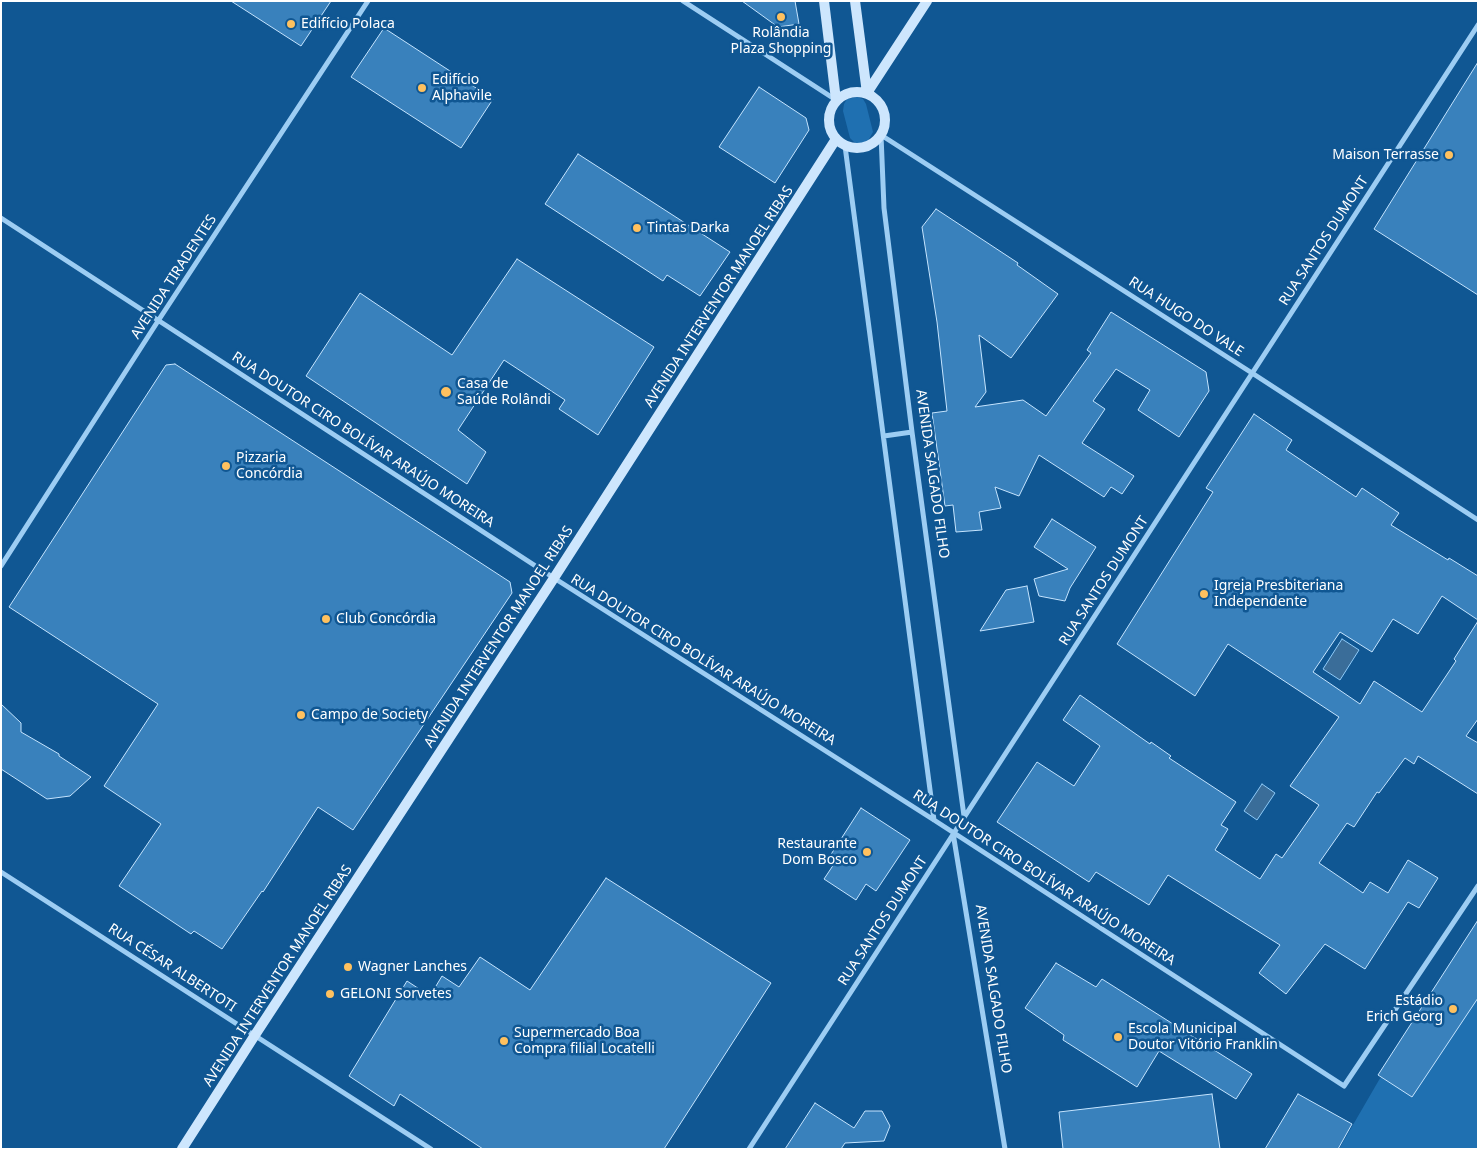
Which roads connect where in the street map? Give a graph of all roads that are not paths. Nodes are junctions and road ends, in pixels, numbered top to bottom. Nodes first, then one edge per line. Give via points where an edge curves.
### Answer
1 (368, 1) edge
2 (683, 1) edge
3 (824, 1) edge
4 (855, 1) edge
5 (927, 1) edge
6 (1478, 25) edge
7 (867, 93) junction
8 (836, 100) junction
9 (881, 135) junction
10 (836, 138) junction
11 (845, 146) junction
12 (1, 218) edge
13 (158, 321) junction
14 (1252, 373) junction
15 (912, 432) junction
16 (884, 436) junction
17 (1478, 520) edge
18 (1, 566) edge
19 (554, 578) junction
20 (964, 816) junction
21 (934, 820) junction
22 (953, 833) junction
23 (1, 872) edge
24 (1478, 886) edge
25 (255, 1035) junction
26 (182, 1149) edge
27 (430, 1149) edge
28 (749, 1149) edge
29 (1005, 1149) edge

1 - 13 street, AVENIDA TIRADENTES
2 - 8 street
3 - 8 street
4 - 7 street
5 - 7 street
6 - 14 street, RUA SANTOS DUMONT
7 - 8 street via 856,91
7 - 9 street via 882,106 885,121
8 - 10 street via 828,119 831,133
9 - 11 street via 869,145
9 - 14 street, RUA HUGO DO VALE
9 - 15 street, AVENIDA SALGADO FILHO via 884,208
10 - 11 street
10 - 19 street, AVENIDA INTERVENTOR MANOEL RIBAS
11 - 16 street
12 - 13 street, RUA DOUTOR CIRO BOLÍVAR ARAÚJO MOREIRA
13 - 18 street, AVENIDA TIRADENTES
13 - 19 street, RUA DOUTOR CIRO BOLÍVAR ARAÚJO MOREIRA
14 - 17 street, RUA HUGO DO VALE
14 - 20 street, RUA SANTOS DUMONT
15 - 16 street
15 - 20 street, AVENIDA SALGADO FILHO
16 - 21 street
19 - 21 street, RUA DOUTOR CIRO BOLÍVAR ARAÚJO MOREIRA
19 - 25 street, AVENIDA INTERVENTOR MANOEL RIBAS
20 - 22 street, RUA SANTOS DUMONT
21 - 22 street, RUA DOUTOR CIRO BOLÍVAR ARAÚJO MOREIRA
22 - 24 street, RUA DOUTOR CIRO BOLÍVAR ARAÚJO MOREIRA via 1344,1086
22 - 28 street, RUA SANTOS DUMONT
22 - 29 street, AVENIDA SALGADO FILHO
23 - 25 street, RUA CÉSAR ALBERTOTI
25 - 26 street, AVENIDA INTERVENTOR MANOEL RIBAS
25 - 27 street, RUA CÉSAR ALBERTOTI

